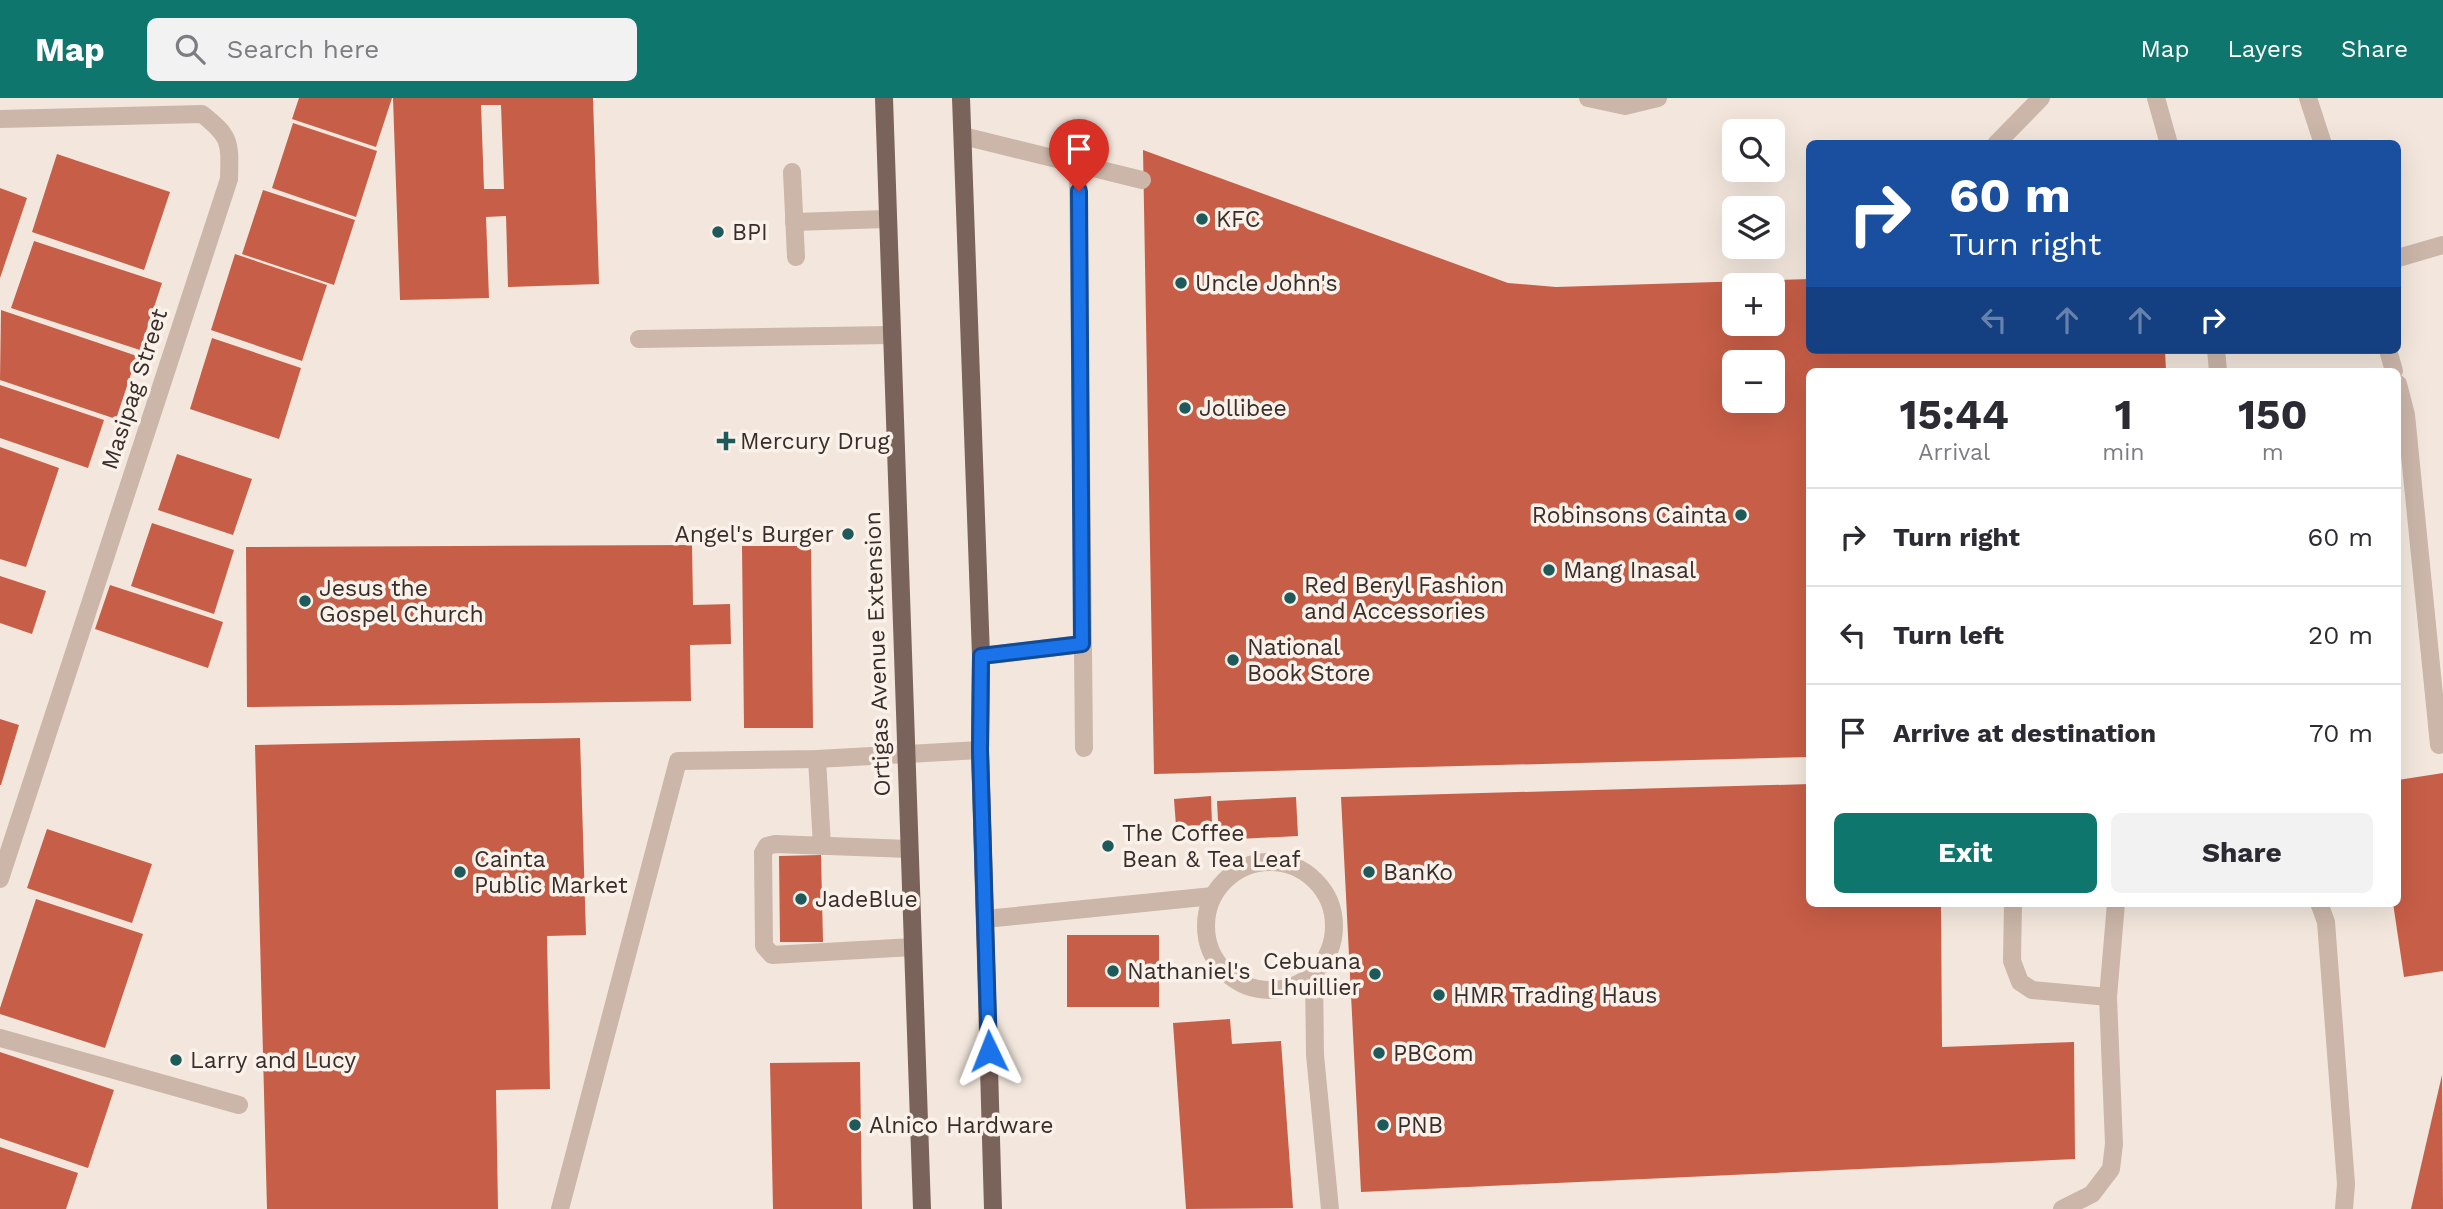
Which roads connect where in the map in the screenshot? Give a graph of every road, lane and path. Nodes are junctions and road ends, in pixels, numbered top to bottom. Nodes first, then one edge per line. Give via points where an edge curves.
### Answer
1 (884, 98) edge
2 (961, 98) edge
3 (1588, 98) edge
4 (1658, 98) edge
5 (2041, 98) edge
6 (2156, 98) edge
7 (2308, 98) edge
8 (0, 119) edge
9 (963, 136) junction
10 (2000, 140) edge
11 (2168, 140) edge
12 (2322, 140) edge
13 (1078, 164) junction
14 (792, 172) dead end
15 (1142, 180) dead end
16 (886, 219) junction
17 (794, 222) junction
18 (2443, 245) edge
19 (796, 257) dead end
20 (2401, 257) edge
21 (891, 335) junction
22 (639, 339) dead end
23 (2401, 396) edge
24 (1082, 644) junction
25 (981, 656) junction
26 (2439, 745) dead end
27 (1084, 748) dead end
28 (980, 750) junction
29 (906, 755) junction
30 (817, 759) junction
31 (822, 846) junction
32 (908, 849) junction
33 (0, 879) edge
34 (1213, 896) junction
35 (2013, 907) edge
36 (2116, 907) edge
37 (2320, 907) edge
38 (985, 919) junction
39 (913, 947) junction
40 (1314, 974) junction
41 (2108, 997) junction
42 (0, 1038) edge
43 (239, 1105) dead end
44 (560, 1209) edge
45 (922, 1209) edge
46 (993, 1209) edge
47 (1330, 1209) edge
48 (2062, 1209) edge
49 (2344, 1209) edge

1 - 16 main road, Ortigas Avenue Extension
2 - 9 main road
3 - 4 street via 1625,106
5 - 10 street
6 - 11 street
7 - 12 street
8 - 33 street, Masipag Street via 202,114 223,131 230,153 229,179
9 - 13 street
9 - 25 main road
13 - 15 street
13 - 24 street
14 - 17 street
16 - 17 street
16 - 21 main road, Ortigas Avenue Extension
17 - 19 street
18 - 20 street
21 - 22 street
21 - 29 main road, Ortigas Avenue Extension
23 - 26 street
24 - 25 street
24 - 27 street
25 - 28 main road
28 - 29 street
28 - 38 main road
29 - 30 street
29 - 32 main road, Ortigas Avenue Extension
30 - 31 street
30 - 44 street via 678,761
31 - 32 street
31 - 39 street via 775,844 763,853 767,952
32 - 39 main road, Ortigas Avenue Extension
34 - 38 street
34 - 40 street via 1206,918 1207,941 1231,978 1273,992 1295,987
34 - 40 street via 1227,878 1267,861 1290,864 1310,875 1325,891 1333,912 1334,935 1328,957
35 - 41 street via 2012,961 2020,982 2032,990
36 - 41 street
37 - 49 street via 2326,922 2346,1184
38 - 46 main road
39 - 45 main road, Ortigas Avenue Extension
40 - 47 street via 1315,1055
41 - 48 street via 2111,1169 2092,1194
42 - 43 street

